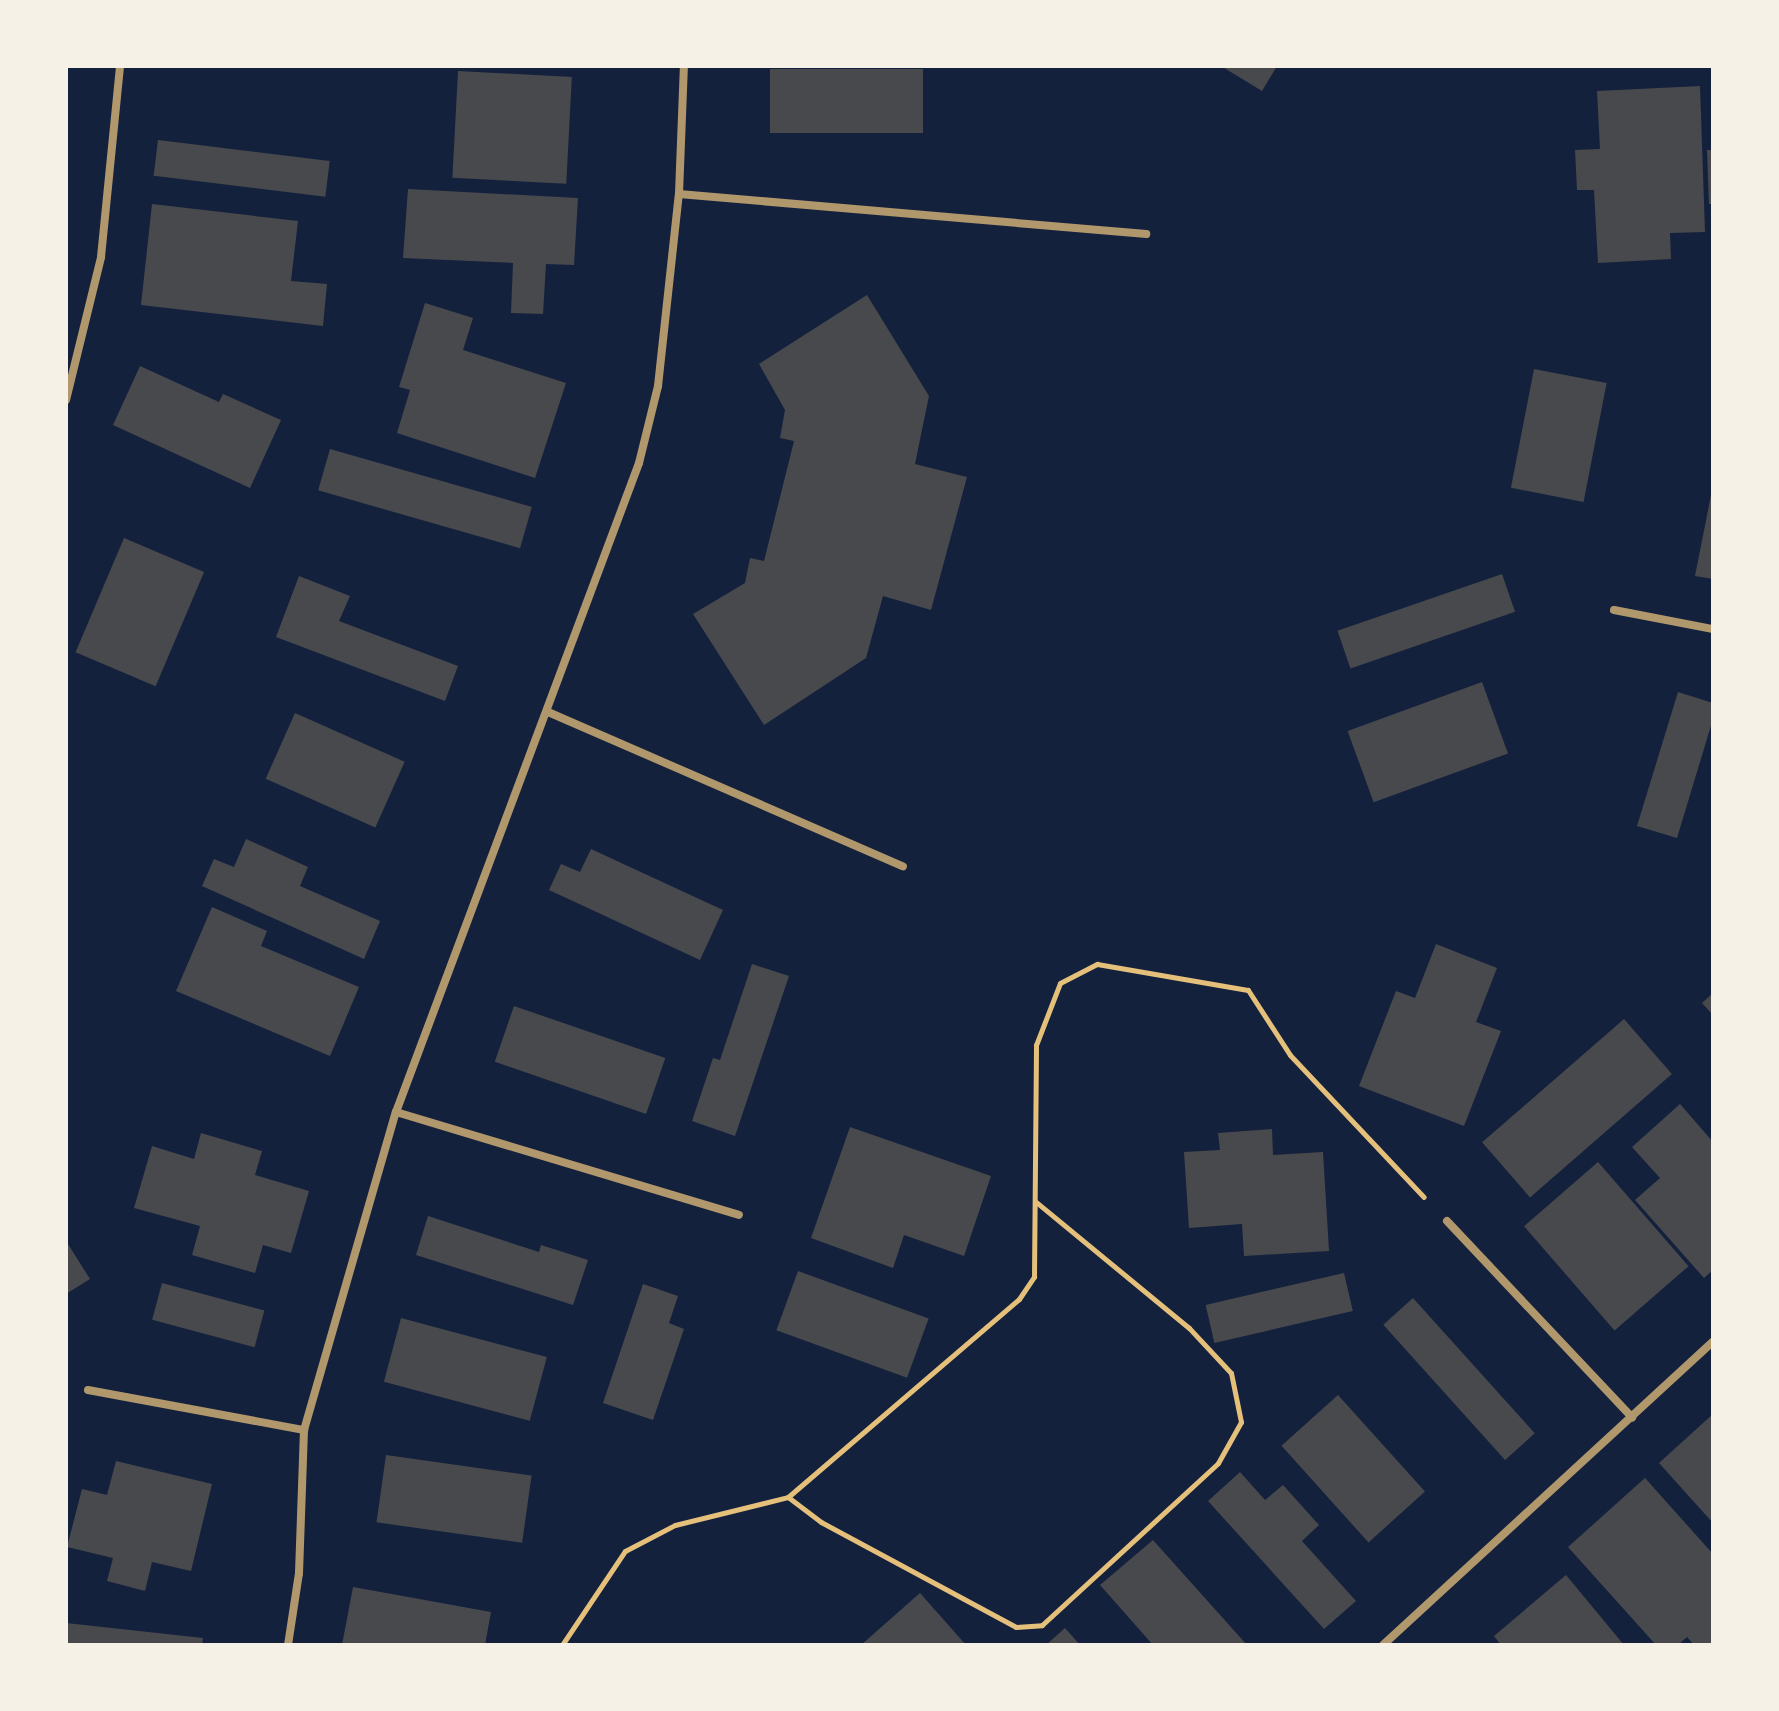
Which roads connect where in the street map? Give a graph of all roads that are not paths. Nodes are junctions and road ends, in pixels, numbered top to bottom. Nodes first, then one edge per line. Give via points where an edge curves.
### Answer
1 (120, 66) edge
2 (684, 66) edge
3 (679, 194) junction
4 (1146, 234) dead end
5 (66, 400) edge
6 (1614, 610) dead end
7 (1713, 629) edge
8 (548, 712) junction
9 (903, 866) dead end
10 (396, 1112) junction
11 (739, 1215) dead end
12 (1447, 1221) road end
13 (1713, 1342) edge
14 (88, 1390) dead end
15 (1632, 1417) junction
16 (304, 1430) junction
17 (288, 1645) edge
18 (1383, 1645) edge

1 - 5 street via 101,257
2 - 3 street
3 - 4 street
3 - 8 street via 658,386 639,463
6 - 7 street
8 - 9 street
8 - 10 street
10 - 11 street
10 - 16 street
12 - 15 street
13 - 15 street
14 - 16 street
15 - 18 street
16 - 17 street via 299,1573

